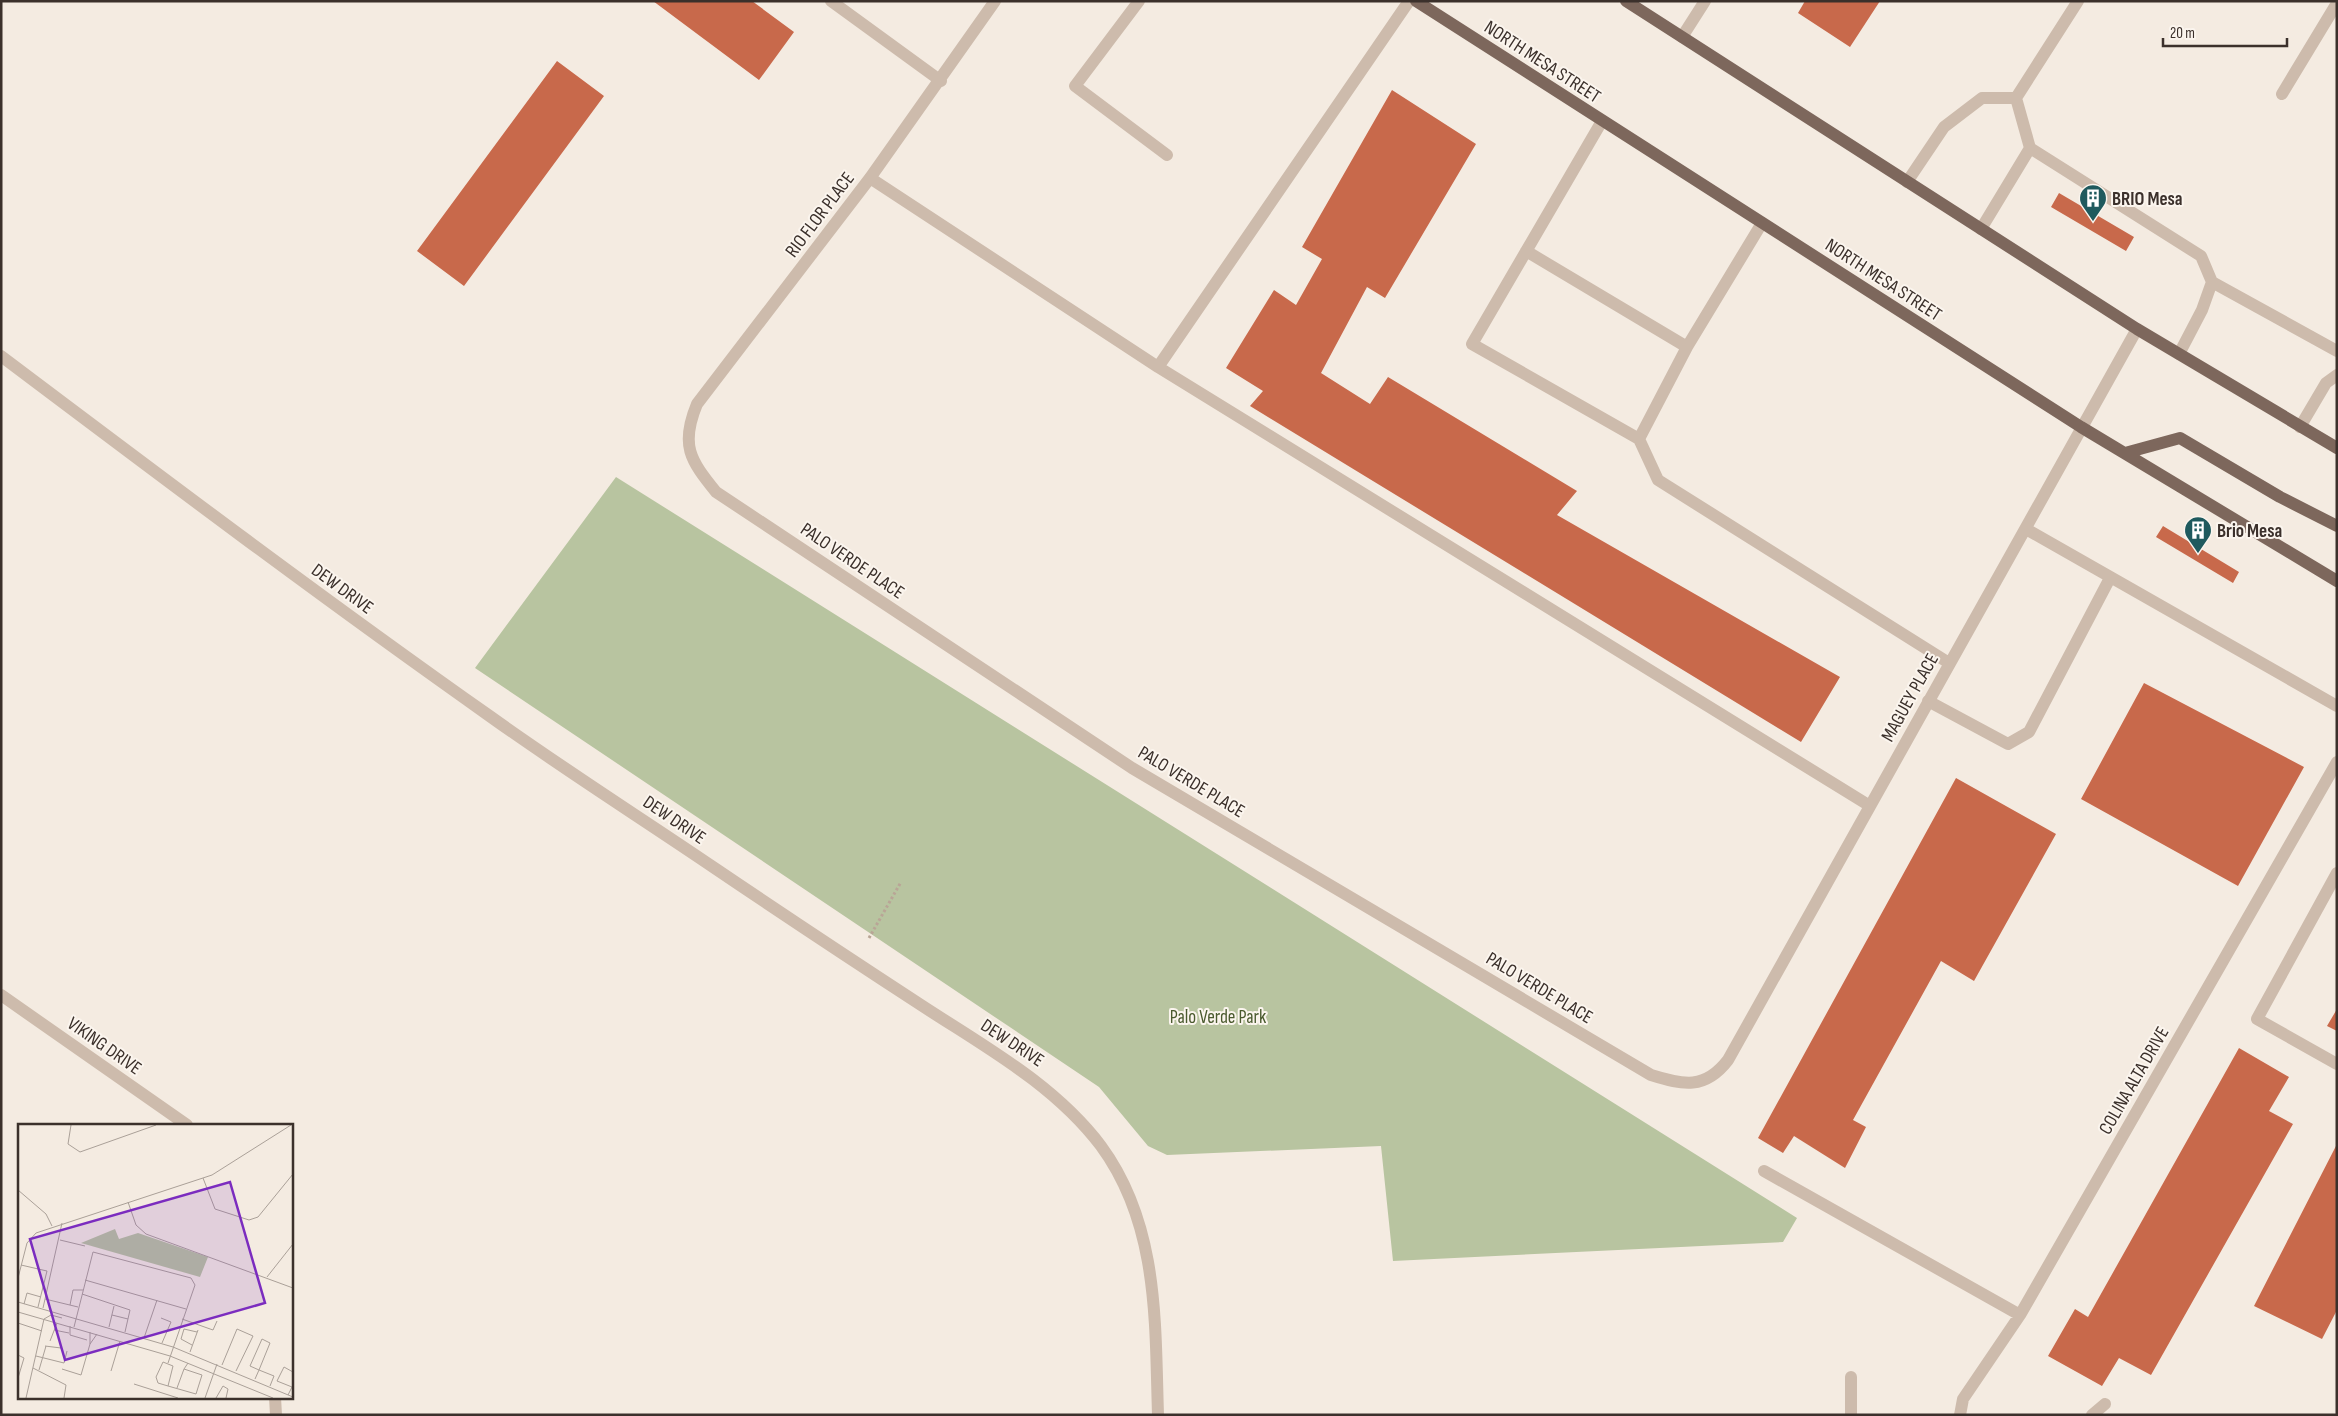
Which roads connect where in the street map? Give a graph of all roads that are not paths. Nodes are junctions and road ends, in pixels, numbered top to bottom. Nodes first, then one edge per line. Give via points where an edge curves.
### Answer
1 (831, 1) edge
2 (995, 1) edge
3 (1139, 1) edge
4 (1409, 1) edge
5 (1416, 1) edge
6 (1626, 1) edge
7 (1705, 1) edge
8 (2078, 1) edge
9 (2337, 3) edge
10 (1682, 37) junction
11 (941, 80) junction
12 (2282, 94) dead end
13 (2016, 98) junction
14 (1602, 121) junction
15 (2030, 148) junction
16 (1167, 155) dead end
17 (870, 178) junction
18 (1907, 182) junction
19 (1762, 223) junction
20 (1981, 229) junction
21 (1526, 251) junction
22 (2212, 282) junction
23 (2137, 329) junction
24 (1687, 347) junction
25 (2337, 351) edge
26 (2179, 354) junction
27 (1, 356) edge
28 (1158, 367) junction
29 (2337, 375) edge
30 (2081, 427) junction
31 (2300, 427) junction
32 (1639, 439) junction
33 (2337, 448) edge
34 (689, 453) joint
35 (2125, 454) junction
36 (2337, 526) edge
37 (2026, 529) junction
38 (2110, 578) junction
39 (2337, 581) edge
40 (1949, 663) junction
41 (1928, 701) junction
42 (2337, 706) edge
43 (2337, 762) edge
44 (1870, 806) junction
45 (2337, 873) edge
46 (1, 995) edge
47 (2337, 1064) edge
48 (1708, 1078) joint
49 (186, 1124) edge
50 (1764, 1171) dead end
51 (2020, 1315) junction
52 (1852, 1377) dead end
53 (275, 1398) edge
54 (2105, 1404) dead end
55 (276, 1415) edge
56 (1158, 1415) edge
57 (1851, 1415) edge
58 (1960, 1415) edge
59 (2092, 1415) edge

1 - 11 street
2 - 11 street, RIO FLOR PLACE
3 - 16 street via 1075,86
4 - 28 street
5 - 14 main road, NORTH MESA STREET
6 - 10 main road
7 - 10 street
8 - 13 street
9 - 12 street
10 - 18 main road
11 - 17 street, RIO FLOR PLACE
13 - 15 street
13 - 18 street via 1982,98 1944,127
14 - 19 main road, NORTH MESA STREET
14 - 21 street
15 - 20 street
15 - 22 street via 2201,256
17 - 28 street
17 - 34 street, RIO FLOR PLACE via 697,404 688,425
18 - 20 main road
19 - 24 street
19 - 30 main road, NORTH MESA STREET
20 - 23 main road
21 - 24 street
21 - 32 street via 1472,344
22 - 25 street
22 - 26 street via 2202,310
23 - 26 main road
23 - 30 street, MAGUEY PLACE
24 - 32 street
26 - 31 main road
27 - 56 street, DEW DRIVE via 235,533 486,714 1040,1082 1074,1114 1103,1149 1126,1189 1145,1240 1153,1286
28 - 44 street
29 - 31 street via 2326,383
30 - 35 main road, NORTH MESA STREET
30 - 37 street, MAGUEY PLACE
31 - 33 main road
32 - 40 street via 1658,480
34 - 48 street, PALO VERDE PLACE via 716,492 1132,768 1651,1075 1680,1084
35 - 36 main road via 2180,438 2280,497
35 - 39 main road, NORTH MESA STREET
37 - 38 street
37 - 40 street, MAGUEY PLACE
38 - 41 street via 2028,732 2008,744
38 - 42 street
40 - 41 street, MAGUEY PLACE
41 - 44 street, MAGUEY PLACE
43 - 51 street, COLINA ALTA DRIVE
44 - 48 street, MAGUEY PLACE via 1728,1060 1721,1070
45 - 47 street via 2257,1019
46 - 49 street, VIKING DRIVE
50 - 51 street
51 - 58 street, COLINA ALTA DRIVE via 1963,1399
52 - 57 street
53 - 55 street
54 - 59 street

